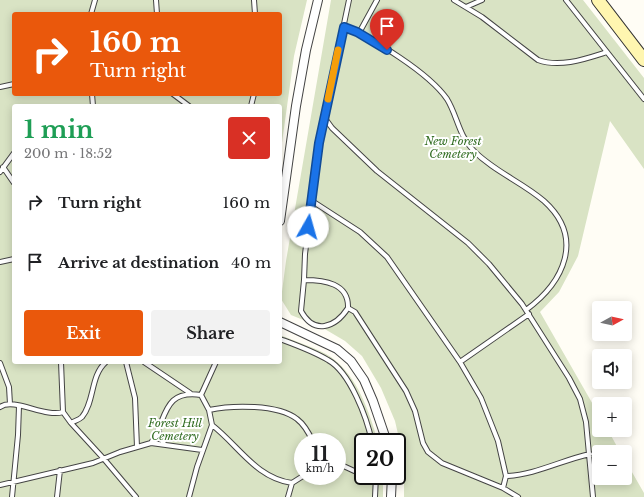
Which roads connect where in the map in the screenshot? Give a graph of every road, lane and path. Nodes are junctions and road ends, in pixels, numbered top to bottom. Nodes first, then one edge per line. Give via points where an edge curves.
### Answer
1 (95, 0) edge
2 (156, 0) edge
3 (254, 0) edge
4 (318, 0) edge
5 (349, 0) edge
6 (377, 0) edge
7 (454, 0) edge
8 (482, 0) edge
9 (566, 0) edge
10 (598, 0) edge
11 (466, 7) junction
12 (92, 12) edge
13 (157, 12) edge
14 (254, 12) edge
15 (344, 27) junction
16 (359, 33) junction
17 (640, 50) edge
18 (607, 52) junction
19 (644, 60) edge
20 (12, 84) edge
21 (0, 87) edge
22 (176, 96) edge
23 (644, 99) edge
24 (186, 104) edge
25 (324, 117) junction
26 (12, 156) edge
27 (3, 167) junction
28 (0, 172) edge
29 (12, 180) edge
30 (312, 201) junction
31 (282, 207) edge
32 (12, 259) edge
33 (0, 262) edge
34 (304, 280) junction
35 (348, 308) junction
36 (528, 312) junction
37 (282, 323) edge
38 (282, 340) edge
39 (460, 362) junction
40 (0, 363) edge
41 (60, 364) edge
42 (104, 364) edge
43 (126, 364) edge
44 (147, 364) edge
45 (215, 364) edge
46 (190, 393) junction
47 (201, 395) junction
48 (10, 404) junction
49 (19, 406) junction
50 (0, 407) edge
51 (209, 410) junction
52 (63, 412) junction
53 (71, 423) junction
54 (212, 425) junction
55 (158, 432) junction
56 (308, 433) edge
57 (369, 433) edge
58 (384, 433) edge
59 (150, 443) junction
60 (164, 444) junction
61 (137, 447) junction
62 (202, 450) junction
63 (590, 454) junction
64 (104, 459) junction
65 (60, 470) junction
66 (506, 476) junction
67 (13, 482) junction
68 (281, 482) junction
69 (292, 483) joint
70 (0, 485) edge
71 (376, 485) edge
72 (392, 485) edge
73 (503, 488) junction
74 (289, 491) junction
75 (12, 497) edge
76 (57, 497) edge
77 (136, 497) edge
78 (189, 497) edge
79 (288, 497) edge
80 (375, 497) edge
81 (391, 497) edge
82 (518, 497) edge
83 (593, 497) edge

1 - 12 lane
2 - 13 lane
3 - 14 lane
4 - 31 street via 296,106
5 - 15 lane
6 - 16 lane
7 - 11 lane
8 - 11 lane
9 - 18 lane
10 - 17 street
11 - 18 lane via 538,60 548,64
15 - 16 lane
15 - 25 lane
16 - 36 lane via 403,61 436,87 450,105 472,150 544,202 560,223 567,245 563,267
17 - 19 street
18 - 23 lane
20 - 21 lane
22 - 24 lane
25 - 30 lane
25 - 36 lane via 377,171 468,243 506,283
26 - 27 lane
27 - 28 lane
27 - 29 lane
30 - 34 lane via 304,254
30 - 39 lane via 346,221 379,248
32 - 33 lane
34 - 35 lane via 324,281 336,285 346,295
34 - 35 lane via 301,311 311,322 319,326 329,326 337,322
35 - 73 lane via 355,312 406,391 428,452 442,463
36 - 39 lane
36 - 63 lane via 580,399
37 - 58 street via 337,349 351,361 364,380
38 - 57 lane via 338,367 360,407
39 - 66 lane via 484,404 498,441
40 - 48 lane via 9,387
41 - 52 lane
42 - 53 lane via 97,374 85,412 81,418
43 - 61 lane via 135,398
44 - 46 lane
45 - 47 lane
46 - 47 lane
46 - 55 lane via 170,402 164,410
47 - 51 lane
48 - 49 lane
48 - 50 lane
49 - 52 lane via 48,414
49 - 67 lane
51 - 54 lane
51 - 56 lane via 234,406 287,413 303,424
52 - 53 lane
53 - 64 lane
54 - 62 lane
54 - 68 lane via 260,471
55 - 59 lane
55 - 60 lane
59 - 60 lane
59 - 61 lane
60 - 62 lane
61 - 64 lane
62 - 78 lane
63 - 66 lane via 524,474
63 - 83 lane
64 - 65 lane
64 - 77 lane
65 - 67 lane
65 - 76 lane
66 - 73 lane
67 - 70 lane
67 - 75 lane
68 - 69 lane
68 - 74 lane
69 - 74 lane
71 - 80 lane
72 - 81 street
73 - 82 lane
74 - 79 lane

